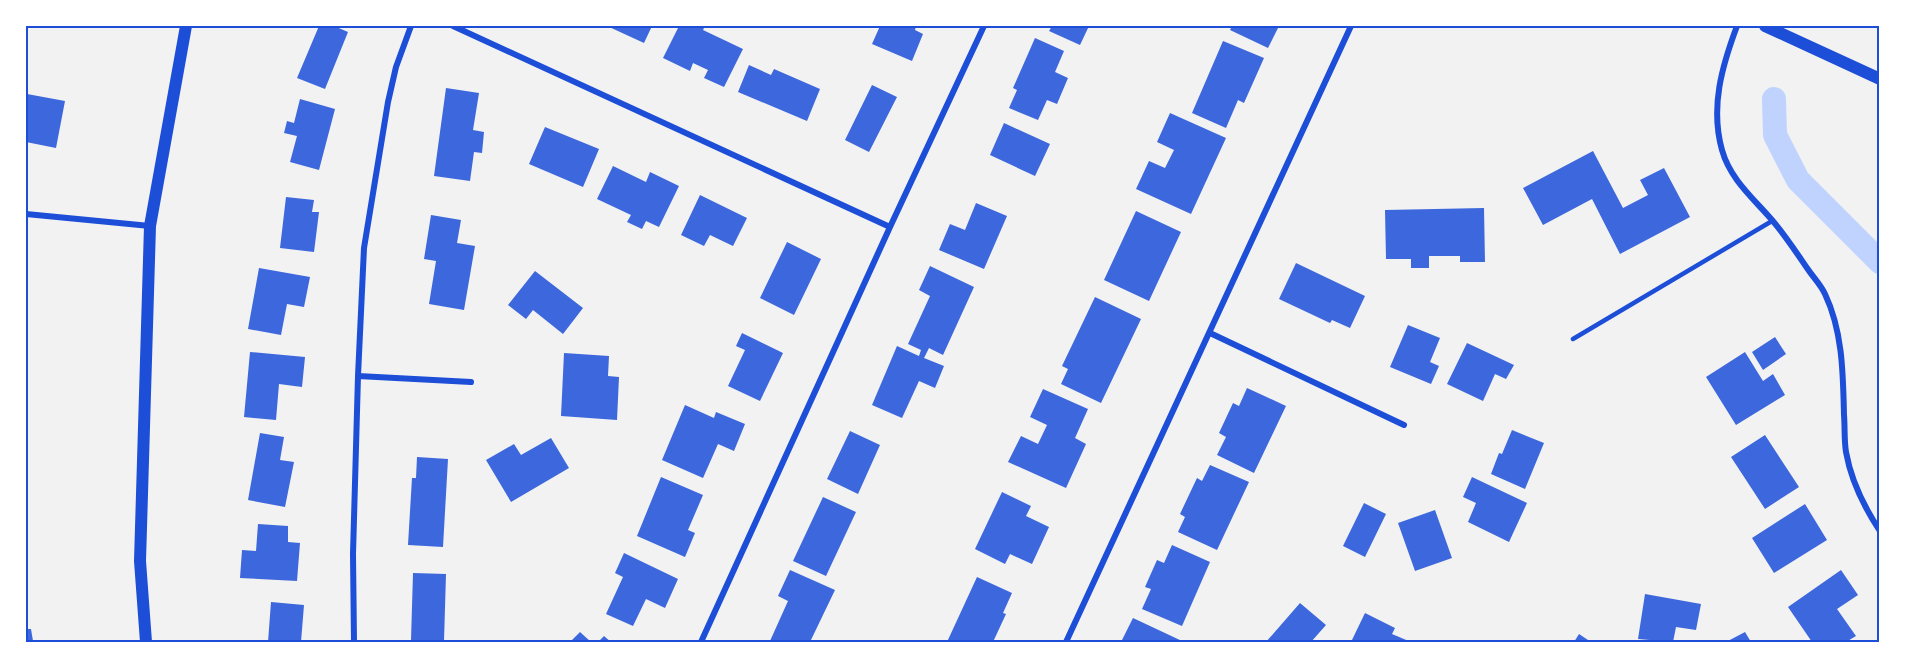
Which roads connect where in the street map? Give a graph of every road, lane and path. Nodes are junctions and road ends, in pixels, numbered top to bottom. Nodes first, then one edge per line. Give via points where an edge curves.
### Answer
1 (186, 26) edge
2 (411, 26) edge
3 (453, 26) edge
4 (984, 26) edge
5 (1351, 26) edge
6 (1737, 26) edge
7 (1765, 26) edge
8 (1880, 79) edge
9 (26, 214) edge
10 (1772, 221) junction
11 (150, 226) junction
12 (890, 227) junction
13 (1210, 333) junction
14 (1573, 339) dead end
15 (358, 376) junction
16 (471, 382) dead end
17 (1404, 425) dead end
18 (1880, 531) edge
19 (146, 642) edge
20 (354, 642) edge
21 (701, 642) edge
22 (1066, 642) edge

1 - 11 main road
2 - 15 street via 388,102 364,248
3 - 12 street
4 - 12 street
5 - 13 street
6 - 10 street via 1722,68 1717,102 1719,134 1728,166 1737,181
7 - 8 main road
9 - 11 street
10 - 14 lane
10 - 18 street via 1825,293 1842,361 1848,458 1865,509
11 - 19 main road via 140,561
12 - 21 street
13 - 17 street
13 - 22 street
15 - 16 street
15 - 20 street

